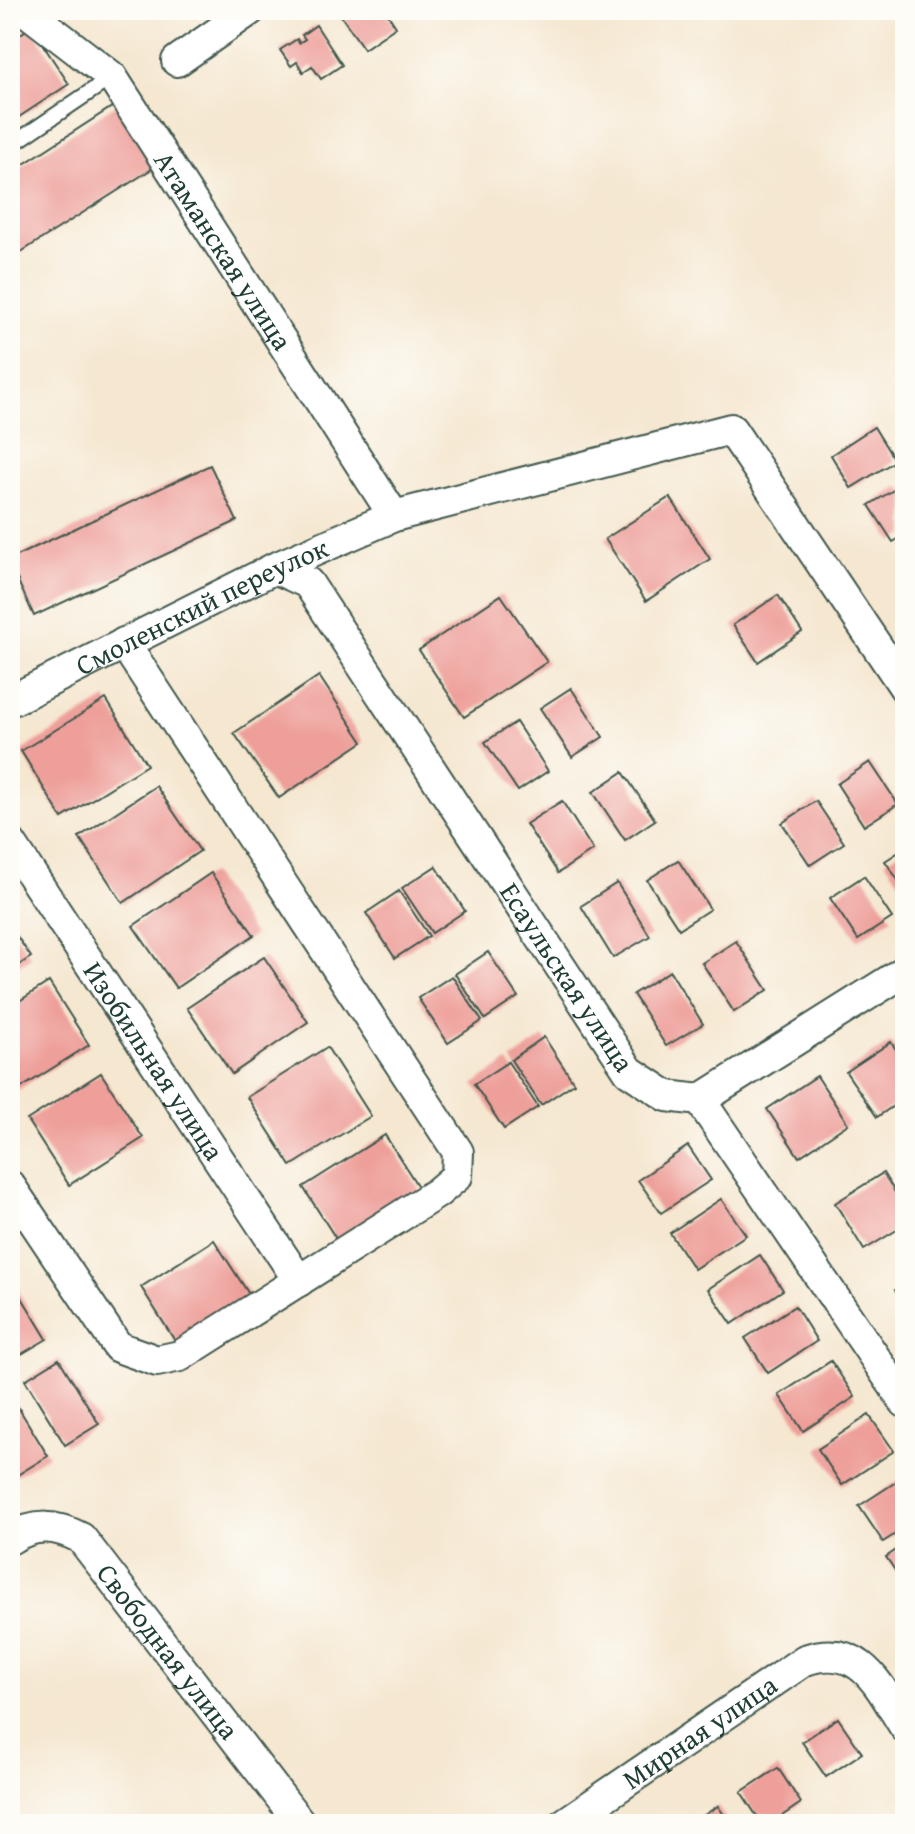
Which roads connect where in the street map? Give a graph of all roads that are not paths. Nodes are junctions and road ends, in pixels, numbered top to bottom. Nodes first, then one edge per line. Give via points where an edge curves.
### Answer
1 (25, 10) edge
2 (250, 10) edge
3 (177, 61) dead end
4 (112, 77) junction
5 (10, 146) edge
6 (394, 516) junction
7 (275, 568) junction
8 (124, 643) junction
9 (905, 688) edge
10 (10, 701) edge
11 (10, 842) edge
12 (905, 971) edge
13 (700, 1100) junction
14 (10, 1186) edge
15 (299, 1281) junction
16 (905, 1402) edge
17 (10, 1539) edge
18 (905, 1727) edge
19 (301, 1824) edge
20 (564, 1824) edge

1 - 4 street, Атаманская улица
2 - 3 street
4 - 5 lane
4 - 6 street, Атаманская улица
6 - 7 street, Смоленский переулок
6 - 9 street, Смоленский переулок via 731,429
7 - 8 street, Смоленский переулок
7 - 13 street, Есаульская улица via 308,583 629,1071 667,1096
8 - 10 street, Смоленский переулок
8 - 15 street via 458,1152 457,1176 437,1193
11 - 15 street, Изобильная улица
12 - 13 street
13 - 16 street
14 - 15 street via 118,1347 157,1361 180,1356
17 - 19 street, Свободная улица via 37,1526 81,1538
18 - 20 street, Мирная улица via 869,1672 853,1660 819,1655

